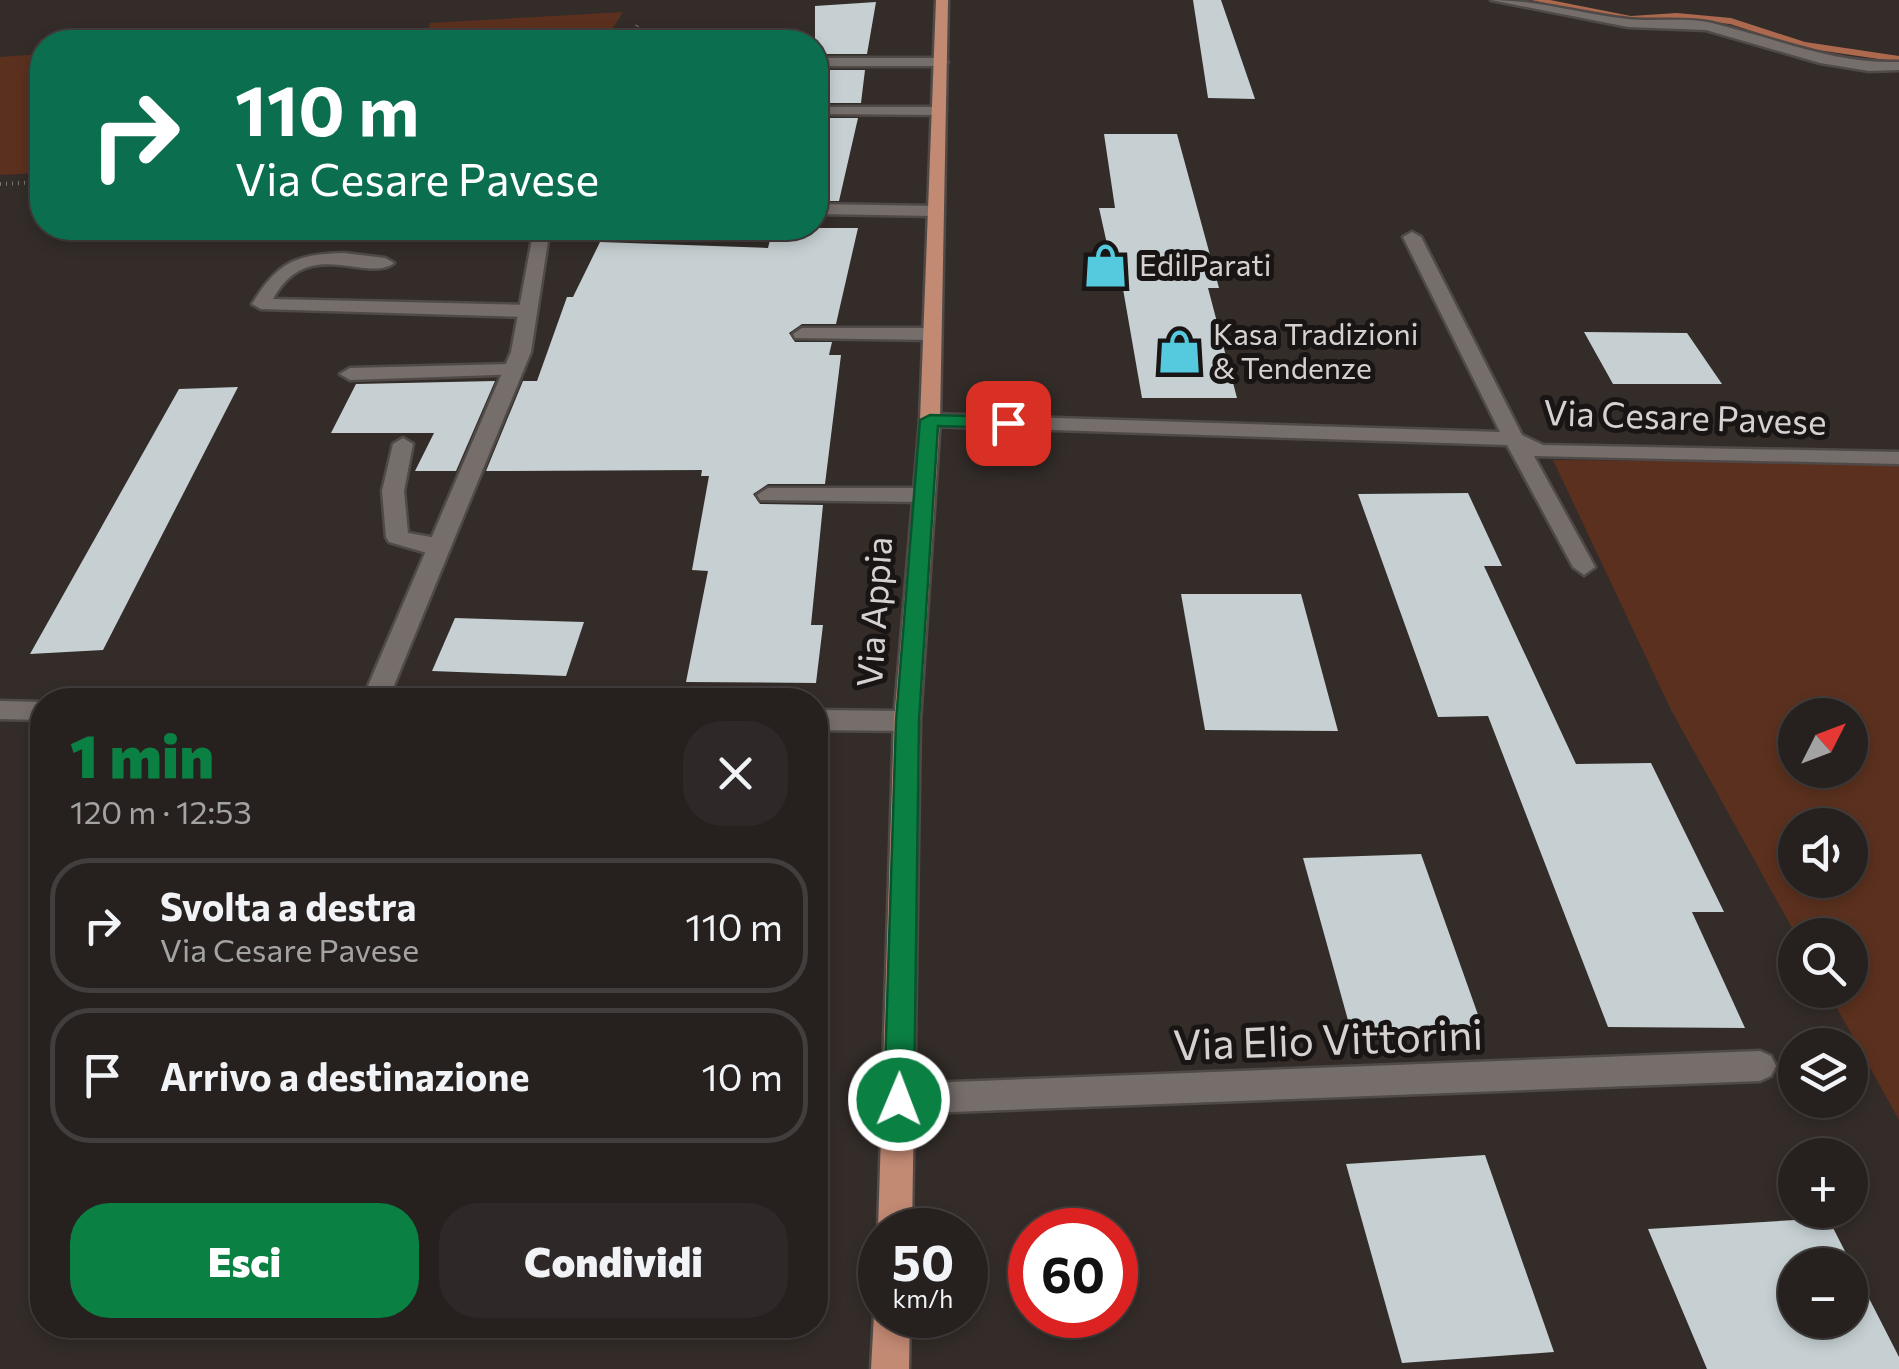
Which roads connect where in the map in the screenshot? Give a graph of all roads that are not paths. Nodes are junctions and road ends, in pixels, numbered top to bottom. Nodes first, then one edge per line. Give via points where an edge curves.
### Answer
1 (942, 0) edge
2 (1497, 0) edge
3 (828, 62) edge
4 (941, 62) junction
5 (1899, 66) edge
6 (829, 110) dead end
7 (939, 111) junction
8 (828, 210) edge
9 (935, 211) junction
10 (1412, 237) dead end
11 (540, 240) edge
12 (385, 263) dead end
13 (528, 311) junction
14 (802, 334) dead end
15 (932, 334) junction
16 (514, 370) junction
17 (350, 374) dead end
18 (930, 420) junction
19 (1514, 439) junction
20 (403, 444) dead end
21 (1899, 458) edge
22 (768, 495) dead end
23 (924, 495) junction
24 (440, 546) junction
25 (1584, 567) dead end
26 (380, 688) edge
27 (0, 710) edge
28 (30, 711) edge
29 (828, 720) edge
30 (908, 721) junction
31 (1760, 1066) dead end
32 (899, 1100) junction
33 (895, 1208) edge
34 (891, 1338) edge
35 (890, 1369) edge

1 - 4 main road, Via Appia
2 - 5 street via 1628,24 1708,26 1820,59
3 - 4 street
4 - 7 main road, Via Appia
6 - 7 street
7 - 9 main road, Via Appia
8 - 9 street
9 - 15 main road, Via Appia
10 - 19 street
11 - 13 street
12 - 13 street via 310,262 278,277 261,304
13 - 16 street
14 - 15 street
15 - 18 main road, Via Appia
16 - 17 street
16 - 24 street
18 - 19 street, Via Cesare Pavese
18 - 23 main road, Via Appia
19 - 21 street, Via Cesare Pavese via 1540,451
19 - 25 street
20 - 24 street via 393,491 397,537
22 - 23 street
23 - 30 main road, Via Appia
24 - 26 street
27 - 28 street
29 - 30 street
30 - 32 main road, Via Appia
31 - 32 street, Via Elio Vittorini
32 - 33 main road, Via Appia
34 - 35 main road

